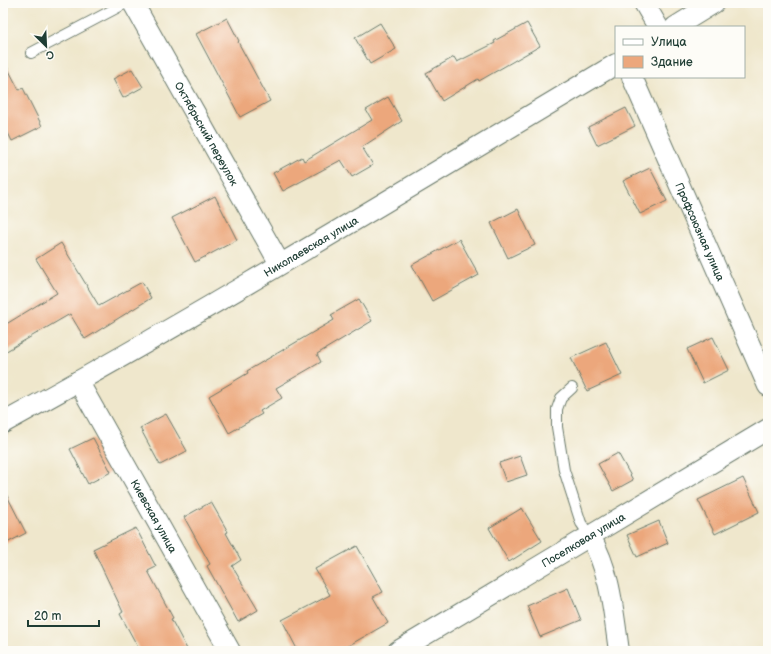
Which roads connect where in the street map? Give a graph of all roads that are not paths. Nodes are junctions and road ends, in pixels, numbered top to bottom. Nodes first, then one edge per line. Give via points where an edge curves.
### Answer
1 (126, 3) edge
2 (133, 3) edge
3 (644, 3) edge
4 (714, 3) edge
5 (657, 26) edge
6 (677, 26) edge
7 (31, 53) dead end
8 (615, 65) edge
9 (632, 78) edge
10 (280, 264) junction
11 (78, 381) junction
12 (768, 386) edge
13 (572, 388) dead end
14 (3, 422) edge
15 (768, 429) edge
16 (590, 536) junction
17 (230, 651) edge
18 (398, 651) edge
19 (619, 651) edge

1 - 7 lane
2 - 10 street, Октябрьский переулок
3 - 5 street
4 - 6 street
8 - 10 street, Николаевская улица
9 - 12 street, Профсоюзная улица
10 - 11 street, Николаевская улица
11 - 14 street, Николаевская улица
11 - 17 street, Киевская улица
13 - 16 lane via 561,398 557,409 557,427 564,470 581,523
15 - 16 street, Поселковая улица
16 - 18 street, Поселковая улица
16 - 19 street via 609,582

